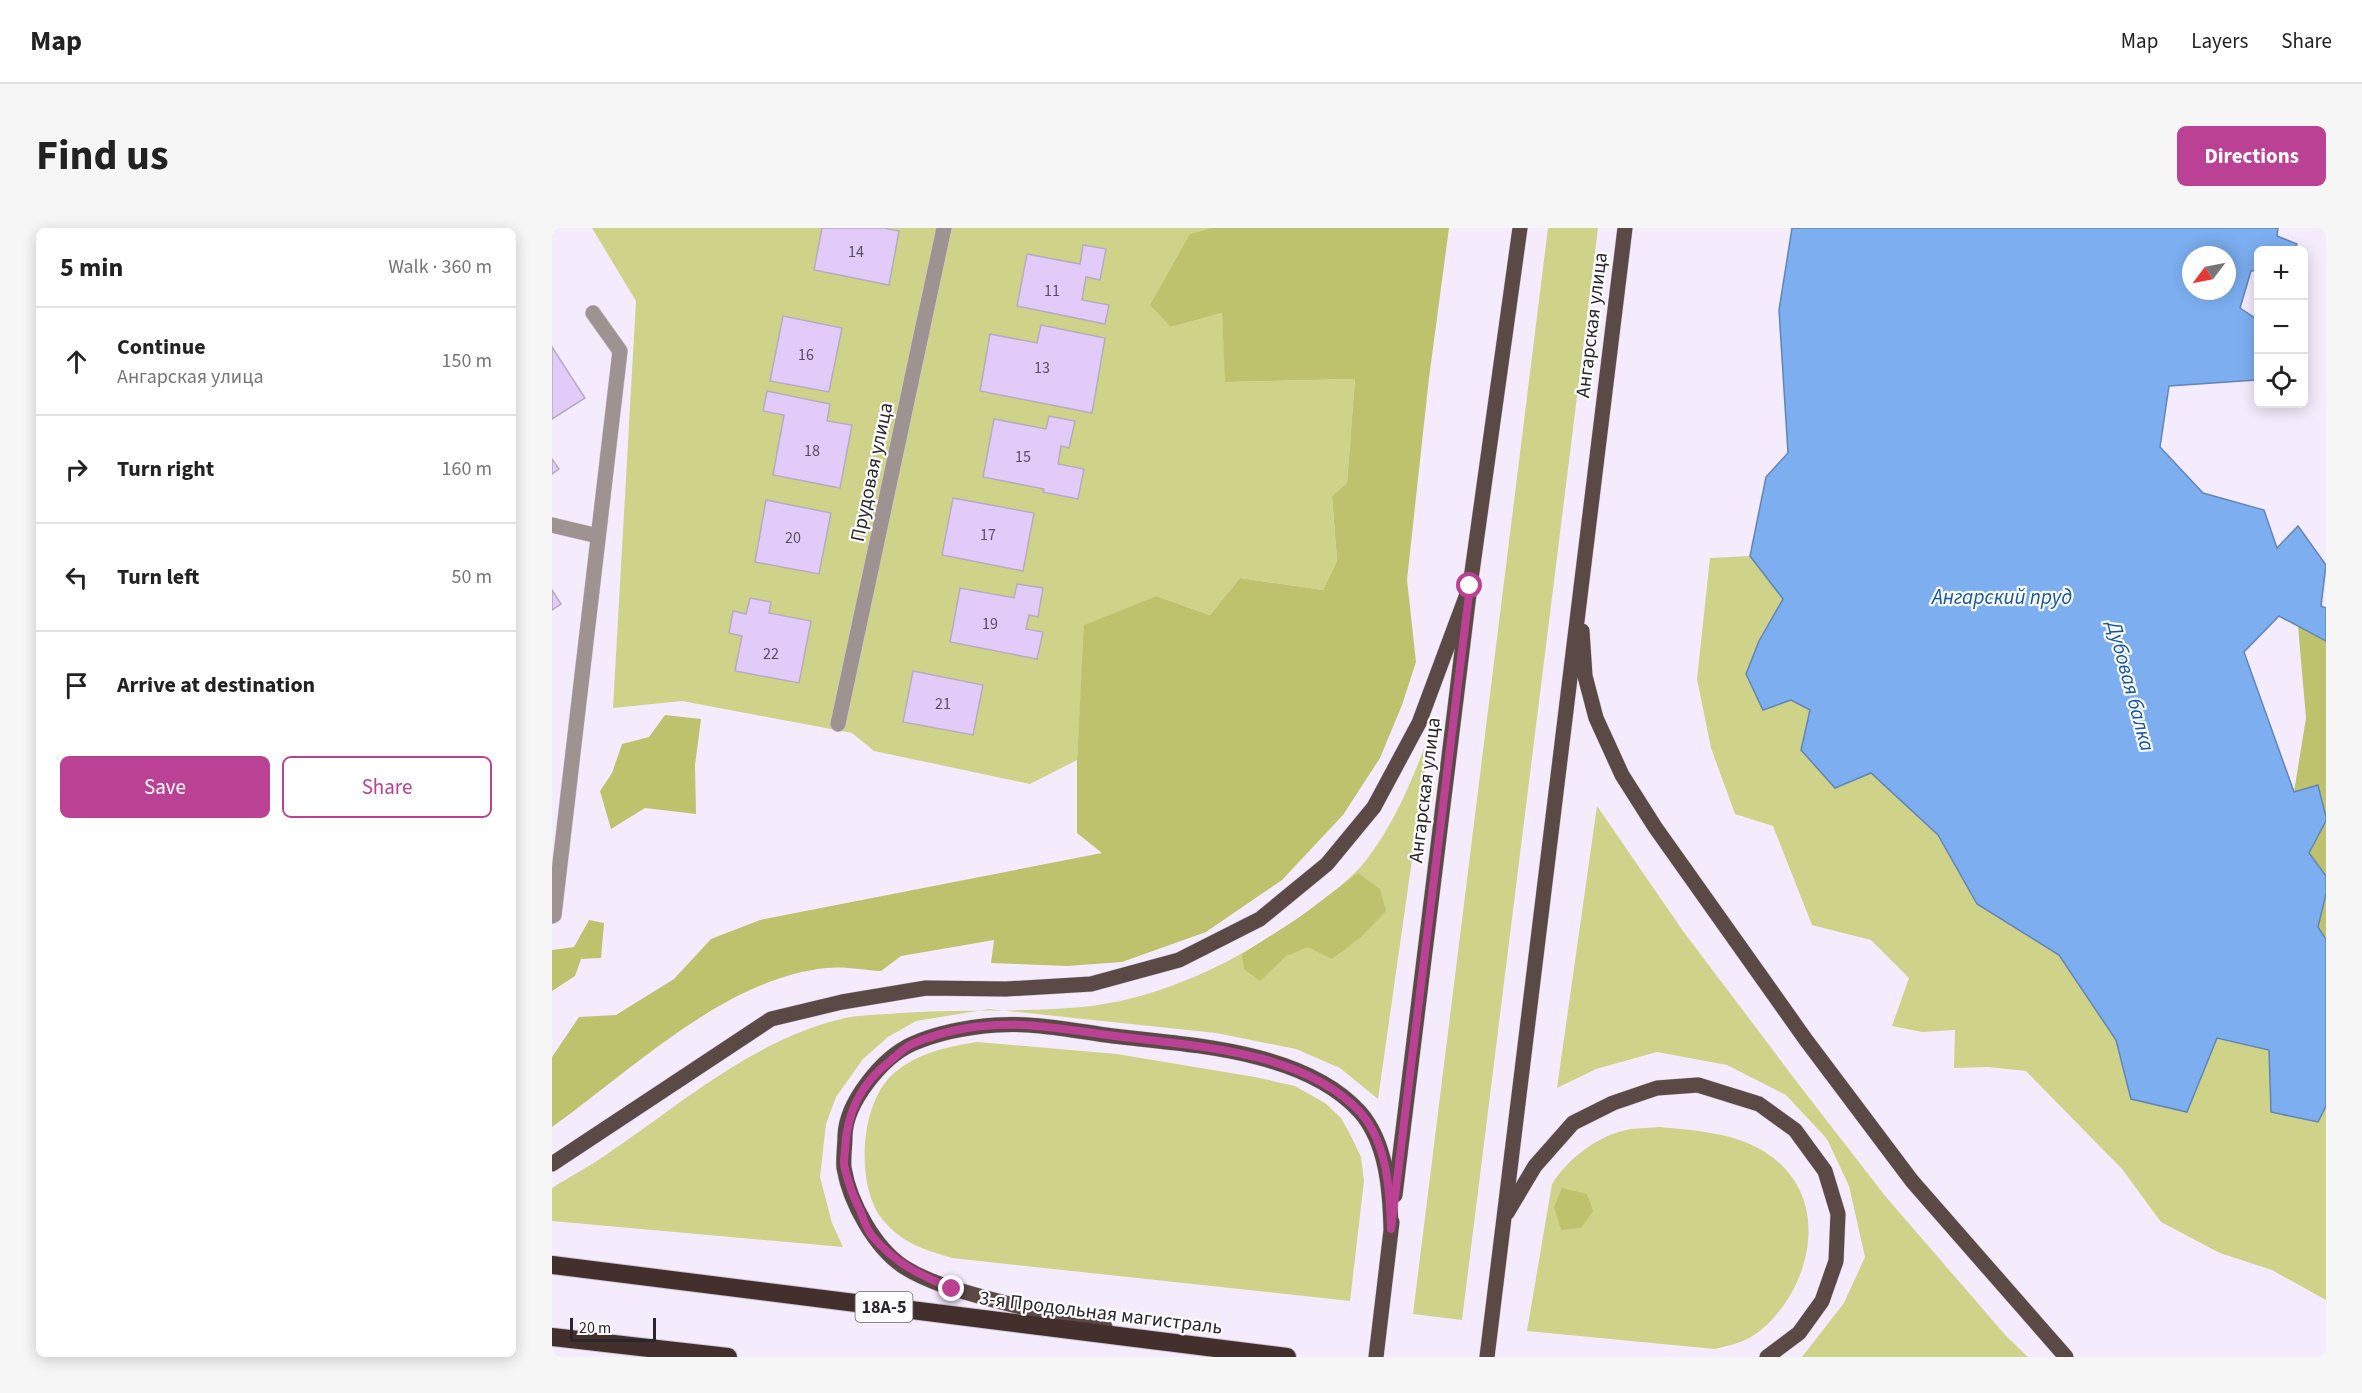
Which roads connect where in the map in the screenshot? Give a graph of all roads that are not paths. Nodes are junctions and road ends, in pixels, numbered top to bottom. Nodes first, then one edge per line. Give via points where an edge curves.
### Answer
1 (944, 228) edge
2 (1520, 228) edge
3 (1625, 228) edge
4 (593, 313) dead end
5 (552, 525) edge
6 (598, 536) junction
7 (1470, 586) junction
8 (1579, 595) junction
9 (838, 724) dead end
10 (552, 916) edge
11 (552, 1164) edge
12 (1504, 1218) junction
13 (1391, 1229) junction
14 (552, 1265) edge
15 (552, 1337) edge
16 (1216, 1350) junction
17 (728, 1357) edge
18 (1287, 1357) edge
19 (1376, 1357) edge
20 (1488, 1357) edge
21 (1767, 1357) edge
22 (2066, 1357) edge

1 - 9 street, Прудовая улица
2 - 7 main road, Ангарская улица
3 - 8 main road, Ангарская улица
4 - 6 street via 620,351
5 - 6 street
6 - 10 street
7 - 11 main road via 1419,723 1374,807 1327,864 1260,919 1179,960 1091,984 926,988 771,1019
7 - 13 main road, Ангарская улица
8 - 12 main road, Ангарская улица
8 - 22 main road via 1585,676 1596,718 1622,775 1655,827 1912,1181
12 - 20 main road, Ангарская улица
12 - 21 main road via 1535,1166 1574,1124 1613,1103 1657,1088 1698,1085 1759,1104 1796,1130 1825,1170 1838,1214 1836,1261 1822,1301 1799,1333
13 - 16 main road via 1390,1192 1383,1159 1360,1112 1304,1074 1262,1057 1070,1030 996,1025 948,1033 910,1045 879,1069 859,1094 845,1129 844,1168 871,1234 905,1267 952,1289 1052,1316
13 - 19 main road, Ангарская улица
14 - 16 highway, 3-я Продольная магистраль / 18А-5
15 - 17 highway
16 - 18 highway, 3-я Продольная магистраль / 18А-5

